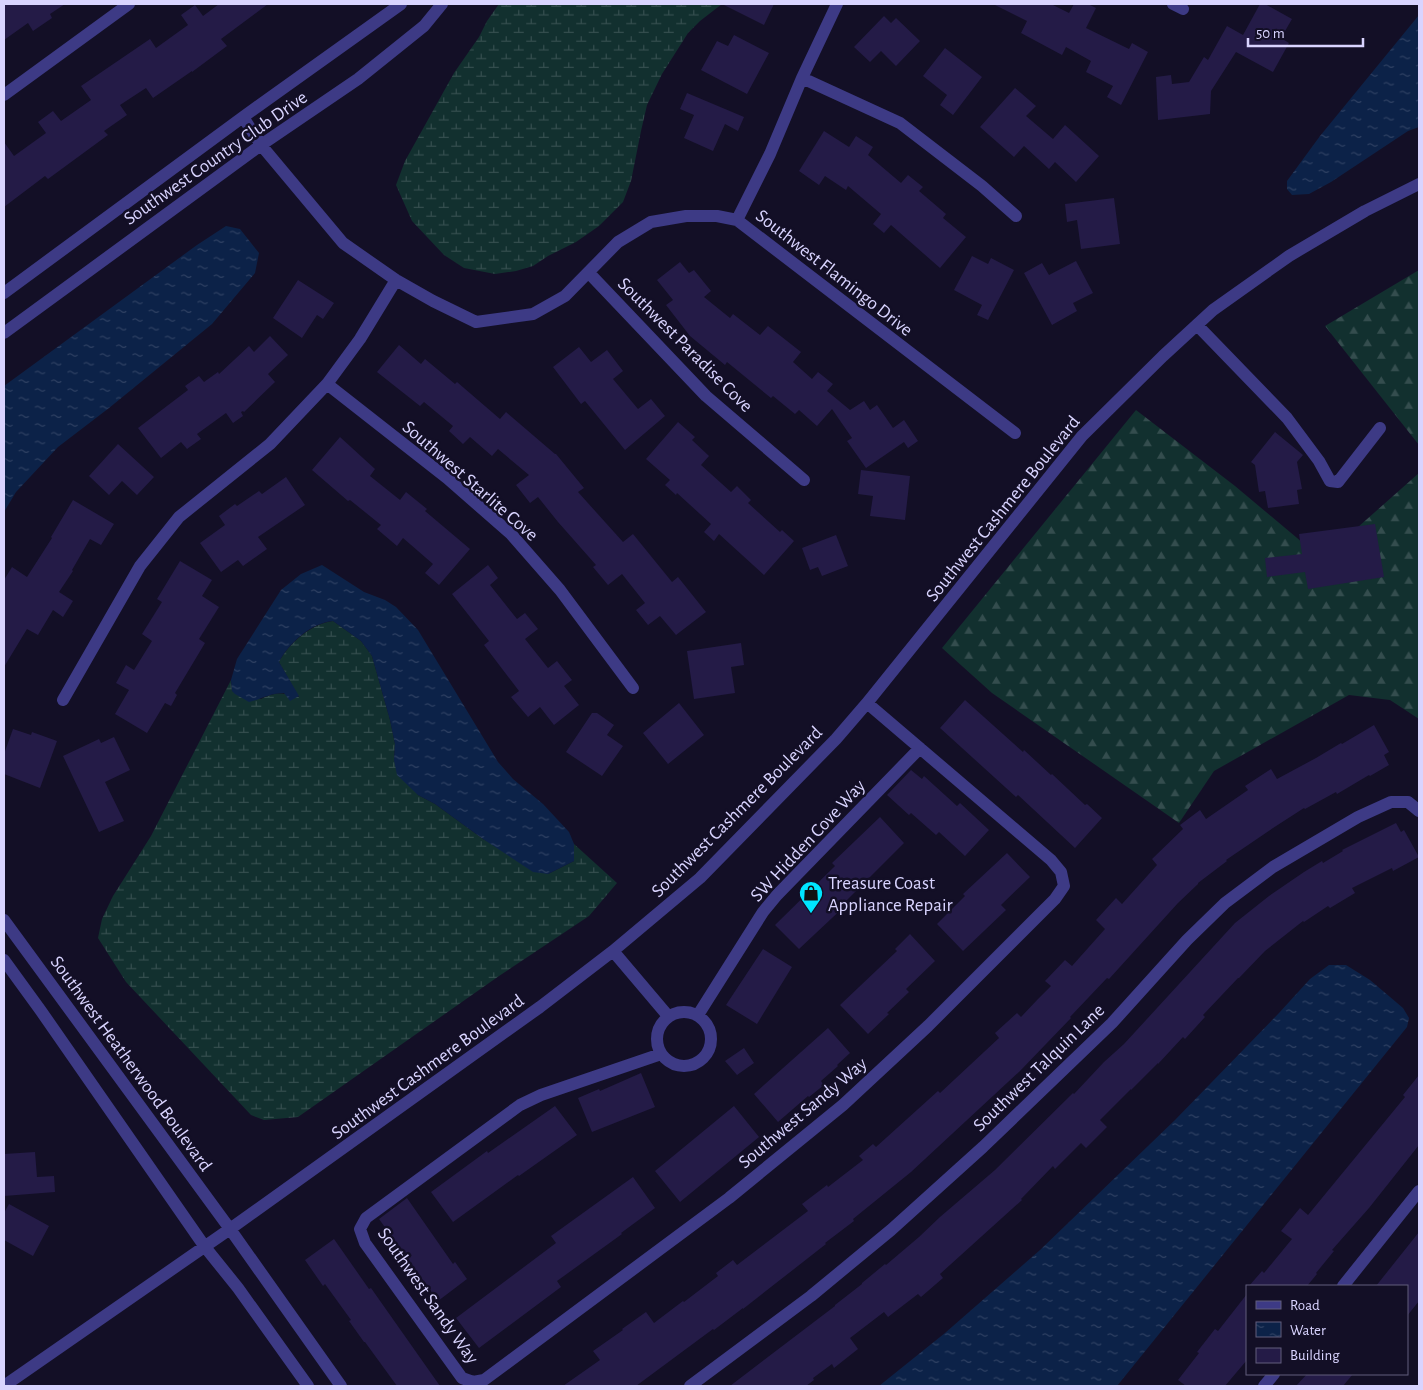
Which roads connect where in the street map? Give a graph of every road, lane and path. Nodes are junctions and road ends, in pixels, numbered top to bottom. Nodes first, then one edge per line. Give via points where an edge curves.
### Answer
1 (129, 4) edge
2 (401, 4) edge
3 (442, 4) edge
4 (837, 4) edge
5 (802, 78) junction
6 (4, 95) edge
7 (243, 118) junction
8 (261, 145) junction
9 (1419, 184) edge
10 (1016, 216) dead end
11 (737, 220) junction
12 (589, 273) junction
13 (396, 280) junction
14 (4, 293) edge
15 (1197, 325) junction
16 (4, 333) edge
17 (327, 384) junction
18 (1380, 428) dead end
19 (1015, 434) dead end
20 (804, 480) dead end
21 (633, 688) dead end
22 (63, 700) dead end
23 (867, 703) junction
24 (920, 748) junction
25 (1419, 811) edge
26 (4, 920) edge
27 (613, 951) junction
28 (4, 960) edge
29 (698, 1015) junction
30 (668, 1016) junction
31 (661, 1054) junction
32 (1419, 1191) edge
33 (230, 1229) junction
34 (205, 1247) junction
35 (1345, 1285) edge
36 (1273, 1375) edge
37 (4, 1386) edge
38 (308, 1386) edge
39 (341, 1386) edge
40 (690, 1386) edge
41 (1264, 1386) edge

1 - 6 street
2 - 7 street, Southwest Country Club Drive
3 - 8 street, Southwest Country Club Drive via 424,26 358,79
4 - 5 street
5 - 10 street via 900,122
5 - 11 street via 770,154
7 - 8 street, Southwest Flamingo Drive
7 - 14 street, Southwest Country Club Drive
8 - 13 street, Southwest Flamingo Drive via 343,243
8 - 16 street, Southwest Country Club Drive
9 - 15 street, Southwest Cashmere Boulevard via 1365,211 1289,256
11 - 12 street, Southwest Flamingo Drive via 686,216 651,222 618,242
11 - 19 street, Southwest Flamingo Drive
12 - 13 street, Southwest Flamingo Drive via 565,296 533,314 476,322
12 - 20 street, Southwest Paradise Cove via 706,396
13 - 17 street via 360,339
15 - 18 street via 1287,418 1320,461 1330,481 1338,482
15 - 23 street, Southwest Cashmere Boulevard via 1082,436
17 - 21 street, Southwest Starlite Cove via 447,478 511,534 560,590
17 - 22 street via 270,444 179,517 140,566
23 - 24 street, Southwest Sandy Way
23 - 27 street, Southwest Cashmere Boulevard via 700,878
24 - 29 street, SW Hidden Cove Way via 776,895
24 - 31 street, Southwest Sandy Way via 1051,860 1061,872 1064,886 1055,899 843,1105 729,1198 484,1380 473,1382 462,1378 365,1243 360,1229 366,1218 520,1105
25 - 40 street, Southwest Talquin Lane via 1408,802 1391,802 1358,817 1273,867 1225,903 1112,1023 892,1230 811,1296
26 - 33 street, Southwest Heatherwood Boulevard
27 - 30 street
27 - 33 street, Southwest Cashmere Boulevard via 532,1013
28 - 34 street
29 - 30 street via 676,1012
29 - 31 street via 710,1033 711,1042 704,1058 690,1066 682,1066 673,1064
30 - 31 street via 657,1031 656,1041
32 - 35 street
33 - 34 street, Southwest Cashmere Boulevard
33 - 39 street, Southwest Heatherwood Boulevard
34 - 37 street, Southwest Cashmere Boulevard
34 - 38 street
36 - 41 street

